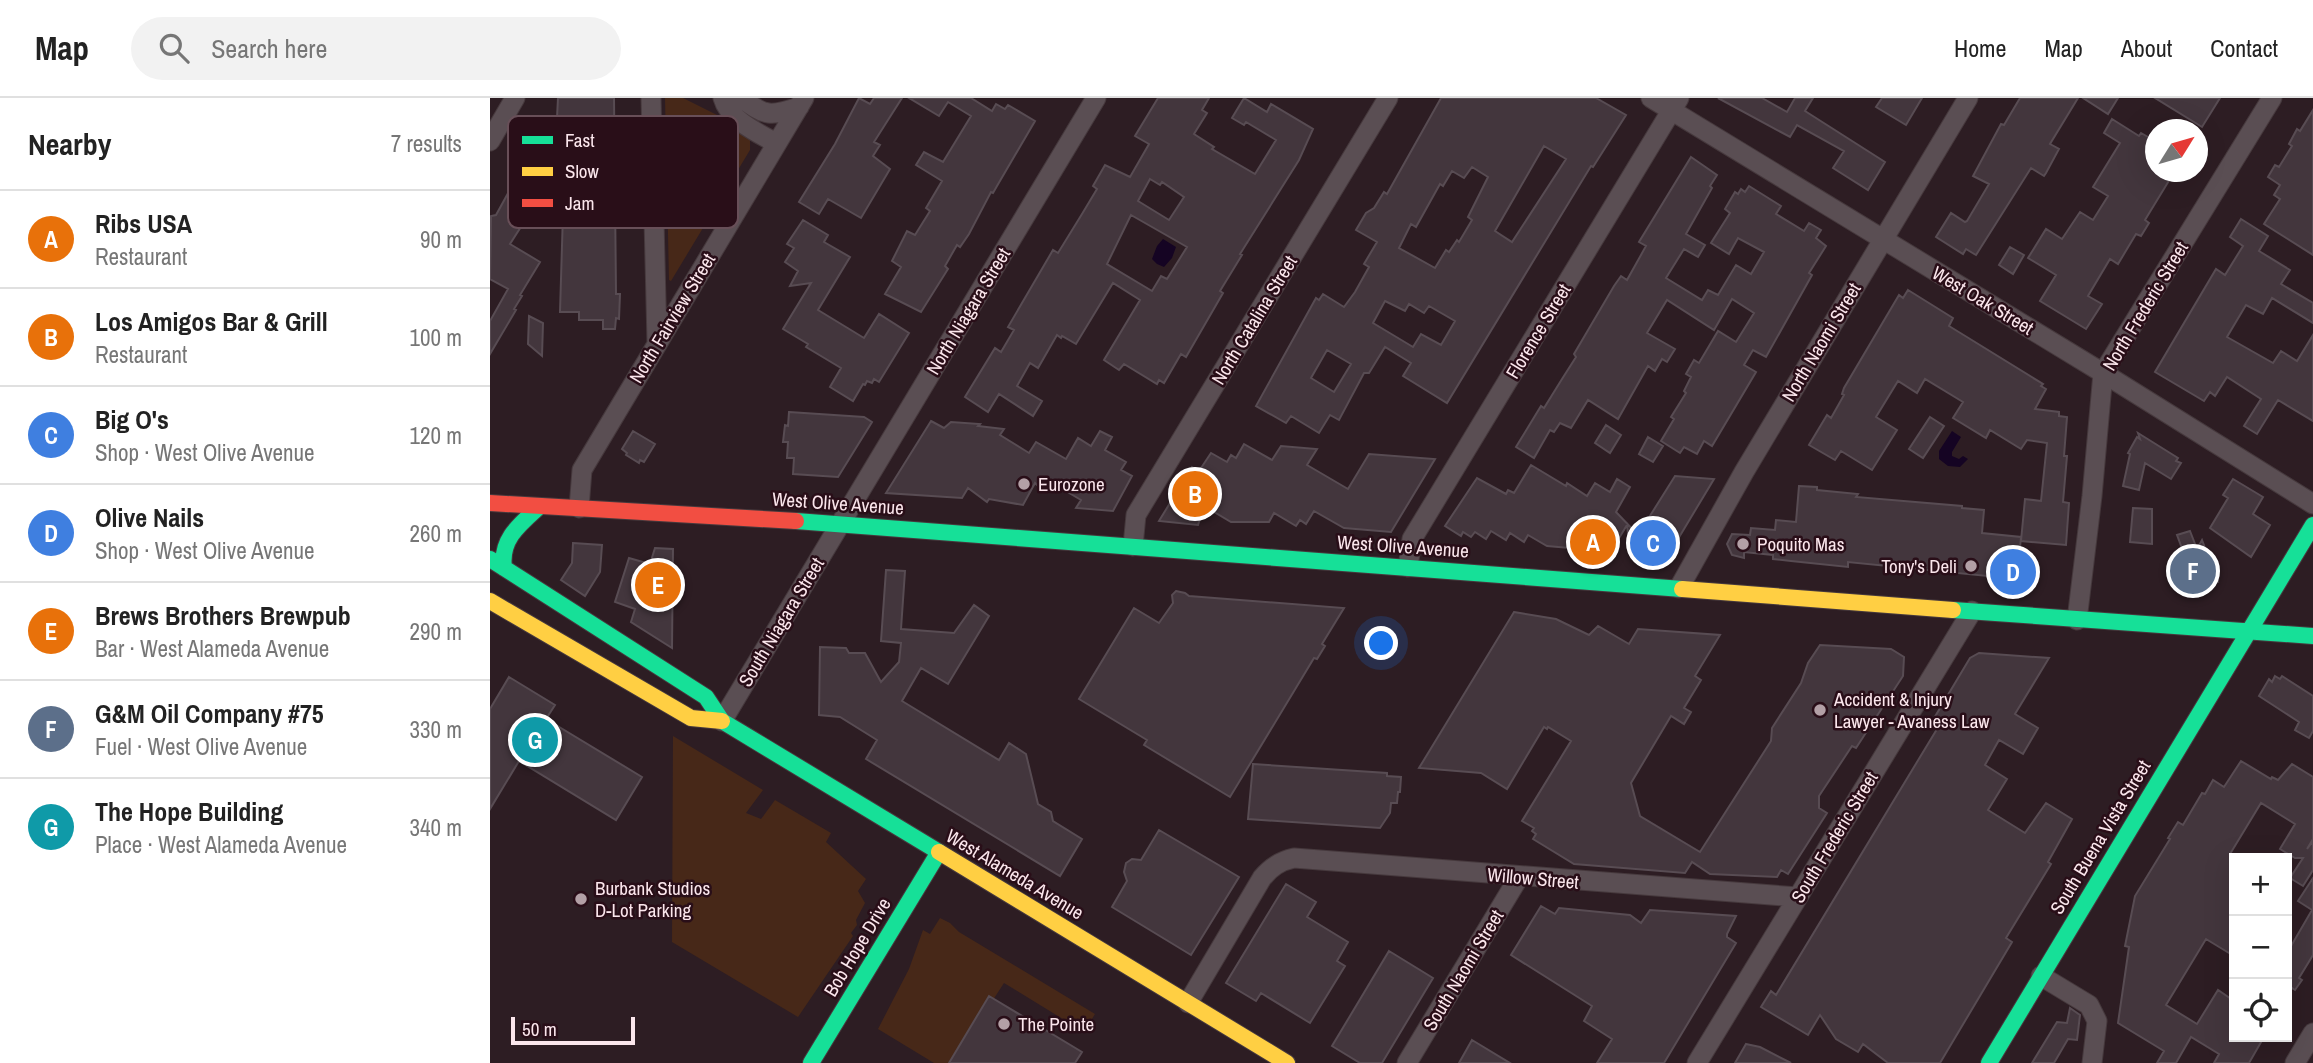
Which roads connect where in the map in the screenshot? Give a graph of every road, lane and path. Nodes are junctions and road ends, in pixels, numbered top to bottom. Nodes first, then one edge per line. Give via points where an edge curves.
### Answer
1 (515, 98) edge
2 (651, 98) edge
3 (723, 98) edge
4 (743, 98) edge
5 (1096, 98) edge
6 (1388, 98) edge
7 (1651, 98) edge
8 (1968, 98) edge
9 (2272, 98) edge
10 (801, 102) edge
11 (1675, 104) edge
12 (651, 116) edge
13 (735, 116) edge
14 (738, 119) edge
15 (490, 141) edge
16 (776, 143) junction
17 (738, 207) edge
18 (654, 228) edge
19 (725, 228) edge
20 (1882, 239) junction
21 (657, 342) junction
22 (2103, 373) junction
23 (490, 503) edge
24 (2313, 504) edge
25 (540, 506) junction
26 (579, 508) junction
27 (840, 524) junction
28 (2313, 525) edge
29 (1133, 546) junction
30 (497, 564) edge
31 (1408, 567) junction
32 (490, 585) edge
33 (1679, 588) junction
34 (490, 601) edge
35 (1972, 611) junction
36 (2077, 620) junction
37 (2248, 633) junction
38 (611, 635) junction
39 (2313, 636) edge
40 (722, 720) junction
41 (939, 852) junction
42 (1519, 877) junction
43 (1798, 897) junction
44 (2041, 975) junction
45 (1188, 1003) junction
46 (2313, 1033) edge
47 (811, 1063) edge
48 (1287, 1063) edge
49 (1407, 1063) edge
50 (1697, 1063) edge
51 (1989, 1063) edge
52 (2092, 1063) edge
53 (2295, 1063) edge

1 - 15 street
2 - 12 street
3 - 13 street
4 - 10 street via 757,111 777,115
5 - 27 street, North Niagara Street
6 - 29 street, North Catalina Street via 1136,515
7 - 11 street, West Oak Street
8 - 20 street, North Naomi Street
9 - 22 street, North Frederic Street
10 - 16 street, North Fairview Street
11 - 20 street, West Oak Street
11 - 31 street, Florence Street via 1412,539
14 - 16 street
16 - 17 street, North Fairview Street
18 - 21 street
19 - 21 street, North Fairview Street
20 - 22 street, West Oak Street
20 - 33 street, North Naomi Street
21 - 26 street, North Fairview Street via 582,470
22 - 24 street, West Oak Street
22 - 36 street, North Frederic Street
23 - 25 main road, West Olive Avenue
25 - 26 main road, West Olive Avenue
25 - 30 main road via 506,541
26 - 27 main road, West Olive Avenue
27 - 29 main road, West Olive Avenue
27 - 40 street, South Niagara Street
28 - 37 main road, South Buena Vista Street
29 - 31 main road, West Olive Avenue
30 - 38 main road, West Alameda Avenue
31 - 33 main road, West Olive Avenue
32 - 38 main road, West Alameda Avenue via 560,623
33 - 35 main road, West Olive Avenue
34 - 40 main road, West Alameda Avenue via 691,718
35 - 36 main road, West Olive Avenue
35 - 43 street, South Frederic Street
36 - 37 main road, West Olive Avenue
37 - 39 main road, West Olive Avenue
37 - 44 main road, South Buena Vista Street
38 - 40 main road, West Alameda Avenue via 706,697
40 - 41 main road, West Alameda Avenue
41 - 45 main road, West Alameda Avenue
41 - 47 main road, Bob Hope Drive
42 - 43 street, Willow Street
42 - 45 street, Willow Street via 1284,860 1262,877
42 - 49 street, South Naomi Street
43 - 50 street, South Frederic Street
44 - 51 main road, South Buena Vista Street
44 - 52 street via 2089,1005 2098,1020
45 - 48 main road, West Alameda Avenue
46 - 53 street

